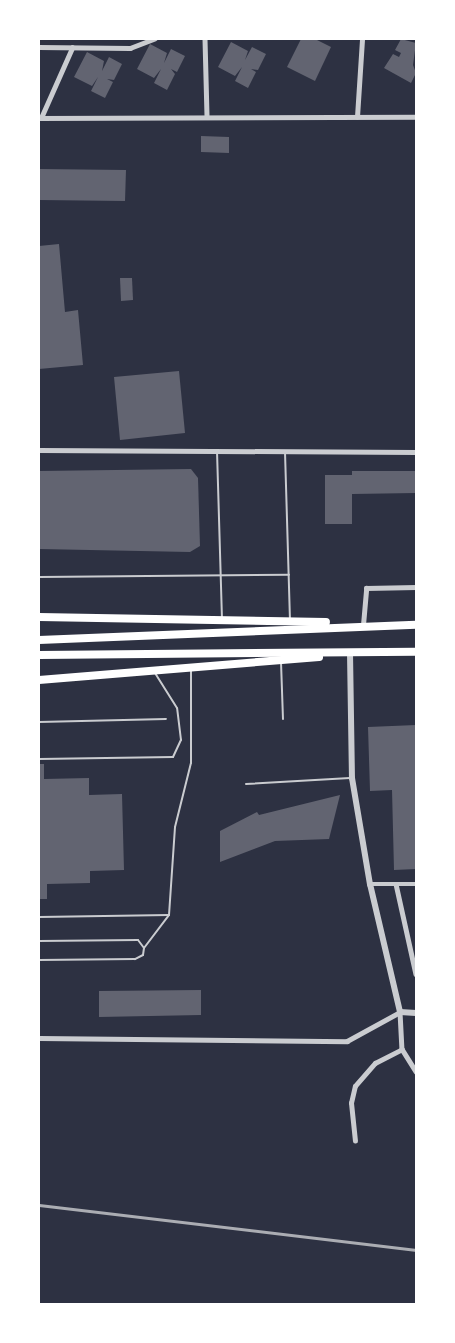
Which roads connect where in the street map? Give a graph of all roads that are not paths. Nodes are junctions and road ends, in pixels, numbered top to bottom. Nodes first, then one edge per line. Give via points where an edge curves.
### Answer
1 (154, 39) edge
2 (205, 39) edge
3 (362, 39) edge
4 (39, 47) edge
5 (72, 48) junction
6 (207, 116) junction
7 (357, 117) junction
8 (416, 117) edge
9 (40, 118) edge
10 (39, 450) edge
11 (217, 451) junction
12 (285, 452) junction
13 (416, 452) edge
14 (220, 574) junction
15 (288, 575) junction
16 (39, 577) edge
17 (416, 587) edge
18 (39, 617) edge
19 (222, 618) junction
20 (290, 619) junction
21 (363, 625) junction
22 (416, 625) edge
23 (39, 640) edge
24 (416, 652) edge
25 (350, 653) junction
26 (39, 656) edge
27 (282, 662) junction
28 (191, 669) junction
29 (153, 671) junction
30 (39, 680) edge
31 (166, 719) dead end
32 (283, 719) dead end
33 (39, 722) edge
34 (39, 759) edge
35 (352, 778) junction
36 (246, 784) dead end
37 (370, 884) junction
38 (396, 884) junction
39 (416, 884) edge
40 (170, 915) junction
41 (39, 917) edge
42 (39, 941) edge
43 (144, 948) junction
44 (39, 960) edge
45 (416, 975) edge
46 (400, 1012) junction
47 (416, 1013) edge
48 (39, 1038) edge
49 (402, 1049) junction
50 (416, 1071) edge
51 (355, 1141) dead end

1 - 5 street via 130,48
2 - 6 street
3 - 7 street
4 - 5 street
5 - 9 street
6 - 7 street
6 - 9 street
7 - 8 street
10 - 11 street
11 - 12 street
11 - 14 lane
12 - 13 street
12 - 15 lane
14 - 15 lane
14 - 16 lane
14 - 19 lane
15 - 20 lane
17 - 21 street via 366,588
18 - 19 highway
19 - 20 highway
20 - 21 highway
21 - 22 highway
21 - 23 highway
24 - 25 highway
25 - 26 highway
25 - 27 highway
25 - 35 street
27 - 28 highway
27 - 32 lane
28 - 29 highway
28 - 40 lane via 191,763 175,827
29 - 30 highway
29 - 34 lane via 166,685 177,708 181,740 173,757
31 - 33 lane
35 - 36 lane
35 - 37 street
37 - 38 street
37 - 46 street
38 - 39 street
38 - 45 street
40 - 41 lane
40 - 43 lane
42 - 43 lane via 138,940
43 - 44 lane via 143,955 135,959
46 - 47 street
46 - 48 street via 347,1041
46 - 49 street
49 - 50 street
49 - 51 street via 375,1063 355,1086 351,1103

